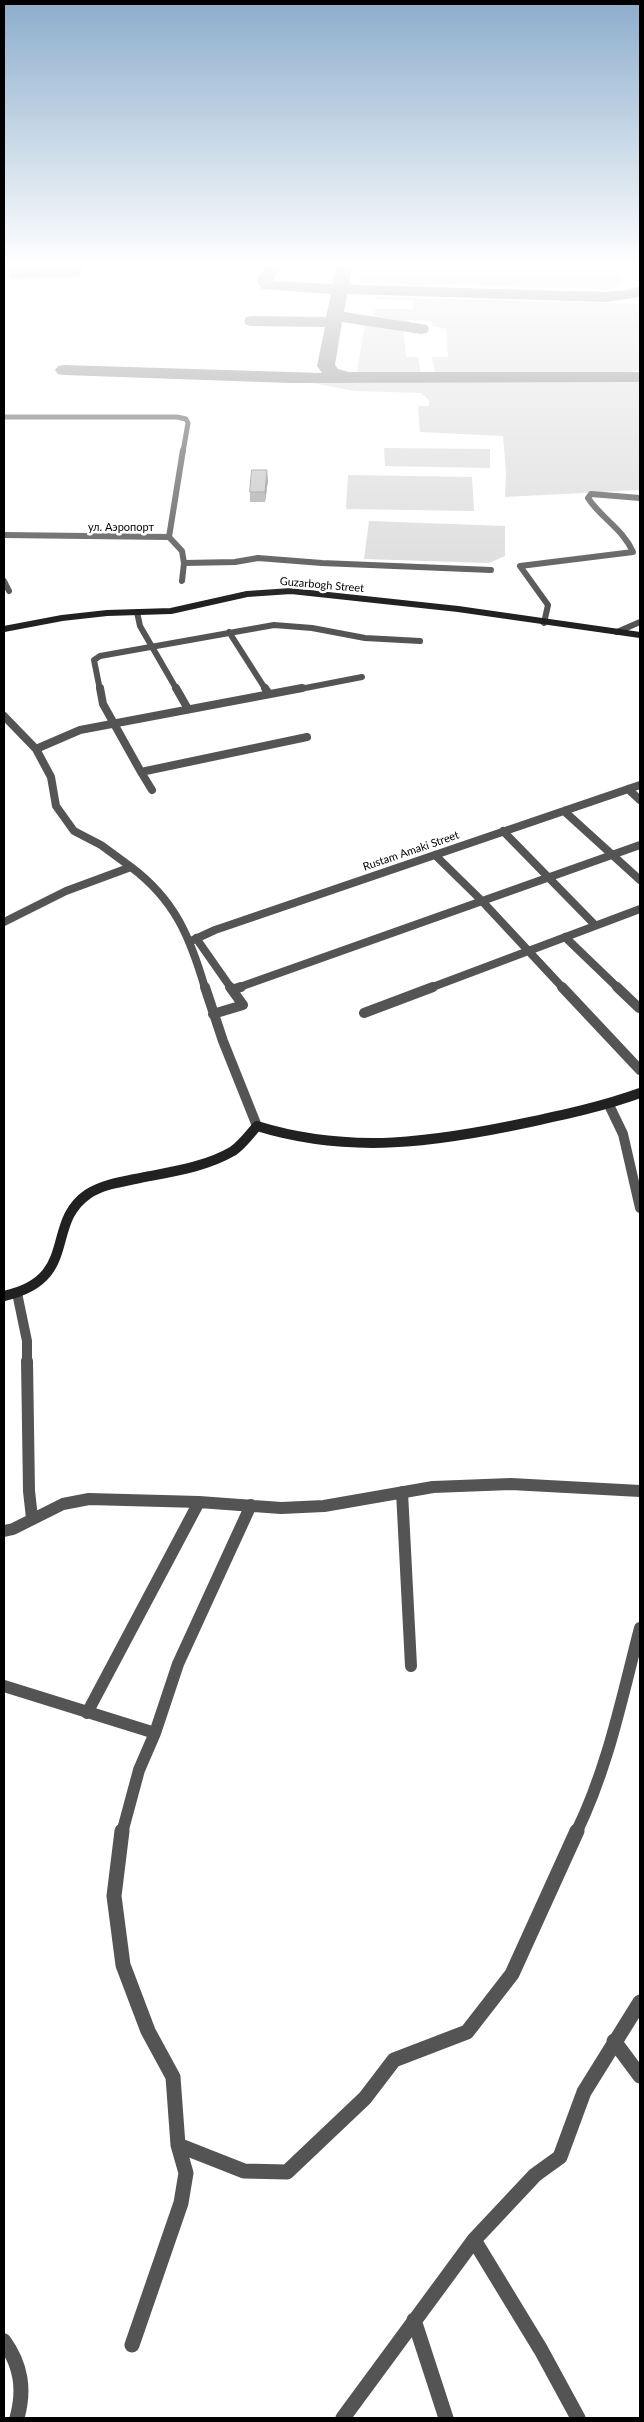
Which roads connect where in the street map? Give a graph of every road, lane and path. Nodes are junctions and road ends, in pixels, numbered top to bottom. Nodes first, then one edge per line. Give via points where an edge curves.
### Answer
1 (4, 417) edge
2 (640, 498) edge
3 (4, 534) edge
4 (169, 537) junction
5 (184, 562) junction
6 (491, 570) dead end
7 (4, 581) edge
8 (182, 581) dead end
9 (9, 591) dead end
10 (138, 612) junction
11 (640, 622) edge
12 (544, 623) junction
13 (4, 629) edge
14 (229, 632) junction
15 (618, 632) junction
16 (640, 635) edge
17 (420, 641) dead end
18 (154, 646) junction
19 (362, 677) dead end
20 (269, 694) junction
21 (188, 709) junction
22 (4, 716) edge
23 (113, 724) junction
24 (307, 737) dead end
25 (36, 749) junction
26 (141, 772) junction
27 (640, 785) edge
28 (628, 789) junction
29 (152, 790) dead end
30 (640, 800) edge
31 (564, 811) junction
32 (503, 831) junction
33 (640, 845) edge
34 (435, 855) junction
35 (612, 855) junction
36 (131, 867) junction
37 (548, 878) junction
38 (640, 880) edge
39 (481, 900) junction
40 (640, 908) edge
41 (4, 922) edge
42 (595, 925) junction
43 (565, 937) junction
44 (194, 940) junction
45 (529, 951) junction
46 (232, 990) junction
47 (639, 1008) dead end
48 (364, 1013) dead end
49 (214, 1014) junction
50 (640, 1070) edge
51 (640, 1093) edge
52 (609, 1104) junction
53 (257, 1126) junction
54 (640, 1208) edge
55 (17, 1293) junction
56 (4, 1296) edge
57 (640, 1491) edge
58 (402, 1492) junction
59 (199, 1502) junction
60 (251, 1505) junction
61 (32, 1518) junction
62 (4, 1532) edge
63 (640, 1628) edge
64 (411, 1666) dead end
65 (4, 1686) edge
66 (88, 1712) junction
67 (155, 1733) junction
68 (640, 2002) edge
69 (614, 2041) junction
70 (640, 2076) edge
71 (178, 2145) junction
72 (474, 2240) junction
73 (414, 2320) junction
74 (4, 2341) edge
75 (132, 2345) dead end
76 (17, 2418) edge
77 (343, 2418) edge
78 (446, 2418) edge
79 (578, 2418) edge

1 - 4 street, ул. Аэропорт via 186,419 188,423
2 - 12 street via 604,493 592,494 588,498 596,510 618,528 633,552 520,566 547,600 549,607
3 - 4 street, ул. Аэропорт
4 - 5 street via 182,551
5 - 6 street via 235,562 258,558
5 - 8 street
7 - 9 street
10 - 12 street, Guzarbogh Street via 172,612 247,594 291,591 458,609
10 - 13 street, Guzarbogh Street via 62,618
10 - 18 street via 140,626
11 - 15 street
12 - 15 street, Guzarbogh Street
14 - 17 street via 258,626 290,626 365,638
14 - 18 street
14 - 20 street
15 - 16 street, Guzarbogh Street
18 - 21 street
18 - 23 street via 100,656 94,660 102,704
19 - 20 street
20 - 21 street
21 - 23 street
22 - 25 street
23 - 25 street via 80,730
23 - 26 street
24 - 26 street
25 - 36 street via 51,777 56,806 74,831 101,845
26 - 29 street
27 - 28 street, Rustam Amaki Street
28 - 30 street
28 - 31 street, Rustam Amaki Street
31 - 32 street, Rustam Amaki Street
31 - 35 street
32 - 34 street, Rustam Amaki Street
32 - 37 street
33 - 35 street
34 - 39 street
34 - 44 street, Rustam Amaki Street
35 - 37 street
35 - 38 street
36 - 41 street via 33,905
36 - 44 street via 160,890
37 - 39 street
37 - 42 street
39 - 45 street
39 - 46 street
40 - 42 street
42 - 43 street
43 - 45 street
43 - 47 street
44 - 46 street
44 - 49 street
45 - 48 street
45 - 50 street
46 - 49 street via 243,1005
49 - 53 street
51 - 52 street
52 - 53 street via 491,1130 419,1141 325,1142 293,1138
52 - 54 street via 623,1134
53 - 55 street via 235,1150 200,1166 110,1184 88,1194 74,1209 62,1235 55,1263 41,1280
55 - 56 street
55 - 61 street via 27,1341
57 - 58 street via 511,1484 433,1487
58 - 60 street via 324,1506 281,1508
58 - 64 street
59 - 60 street
59 - 61 street via 89,1498 63,1504
59 - 66 street
60 - 67 street via 178,1664
61 - 62 street
63 - 71 street via 609,1750 587,1811 512,1974 467,2032 394,2060 365,2098 287,2172 244,2171
65 - 66 street
66 - 67 street
67 - 71 street via 139,1770 123,1827 114,1896 123,1965 148,2030 173,2077
68 - 69 street
69 - 70 street
69 - 72 street via 584,2092 560,2157 535,2174
71 - 75 street via 186,2173 181,2203
72 - 73 street
72 - 79 street
73 - 77 street
73 - 78 street
74 - 76 street via 14,2355 23,2380 22,2404

